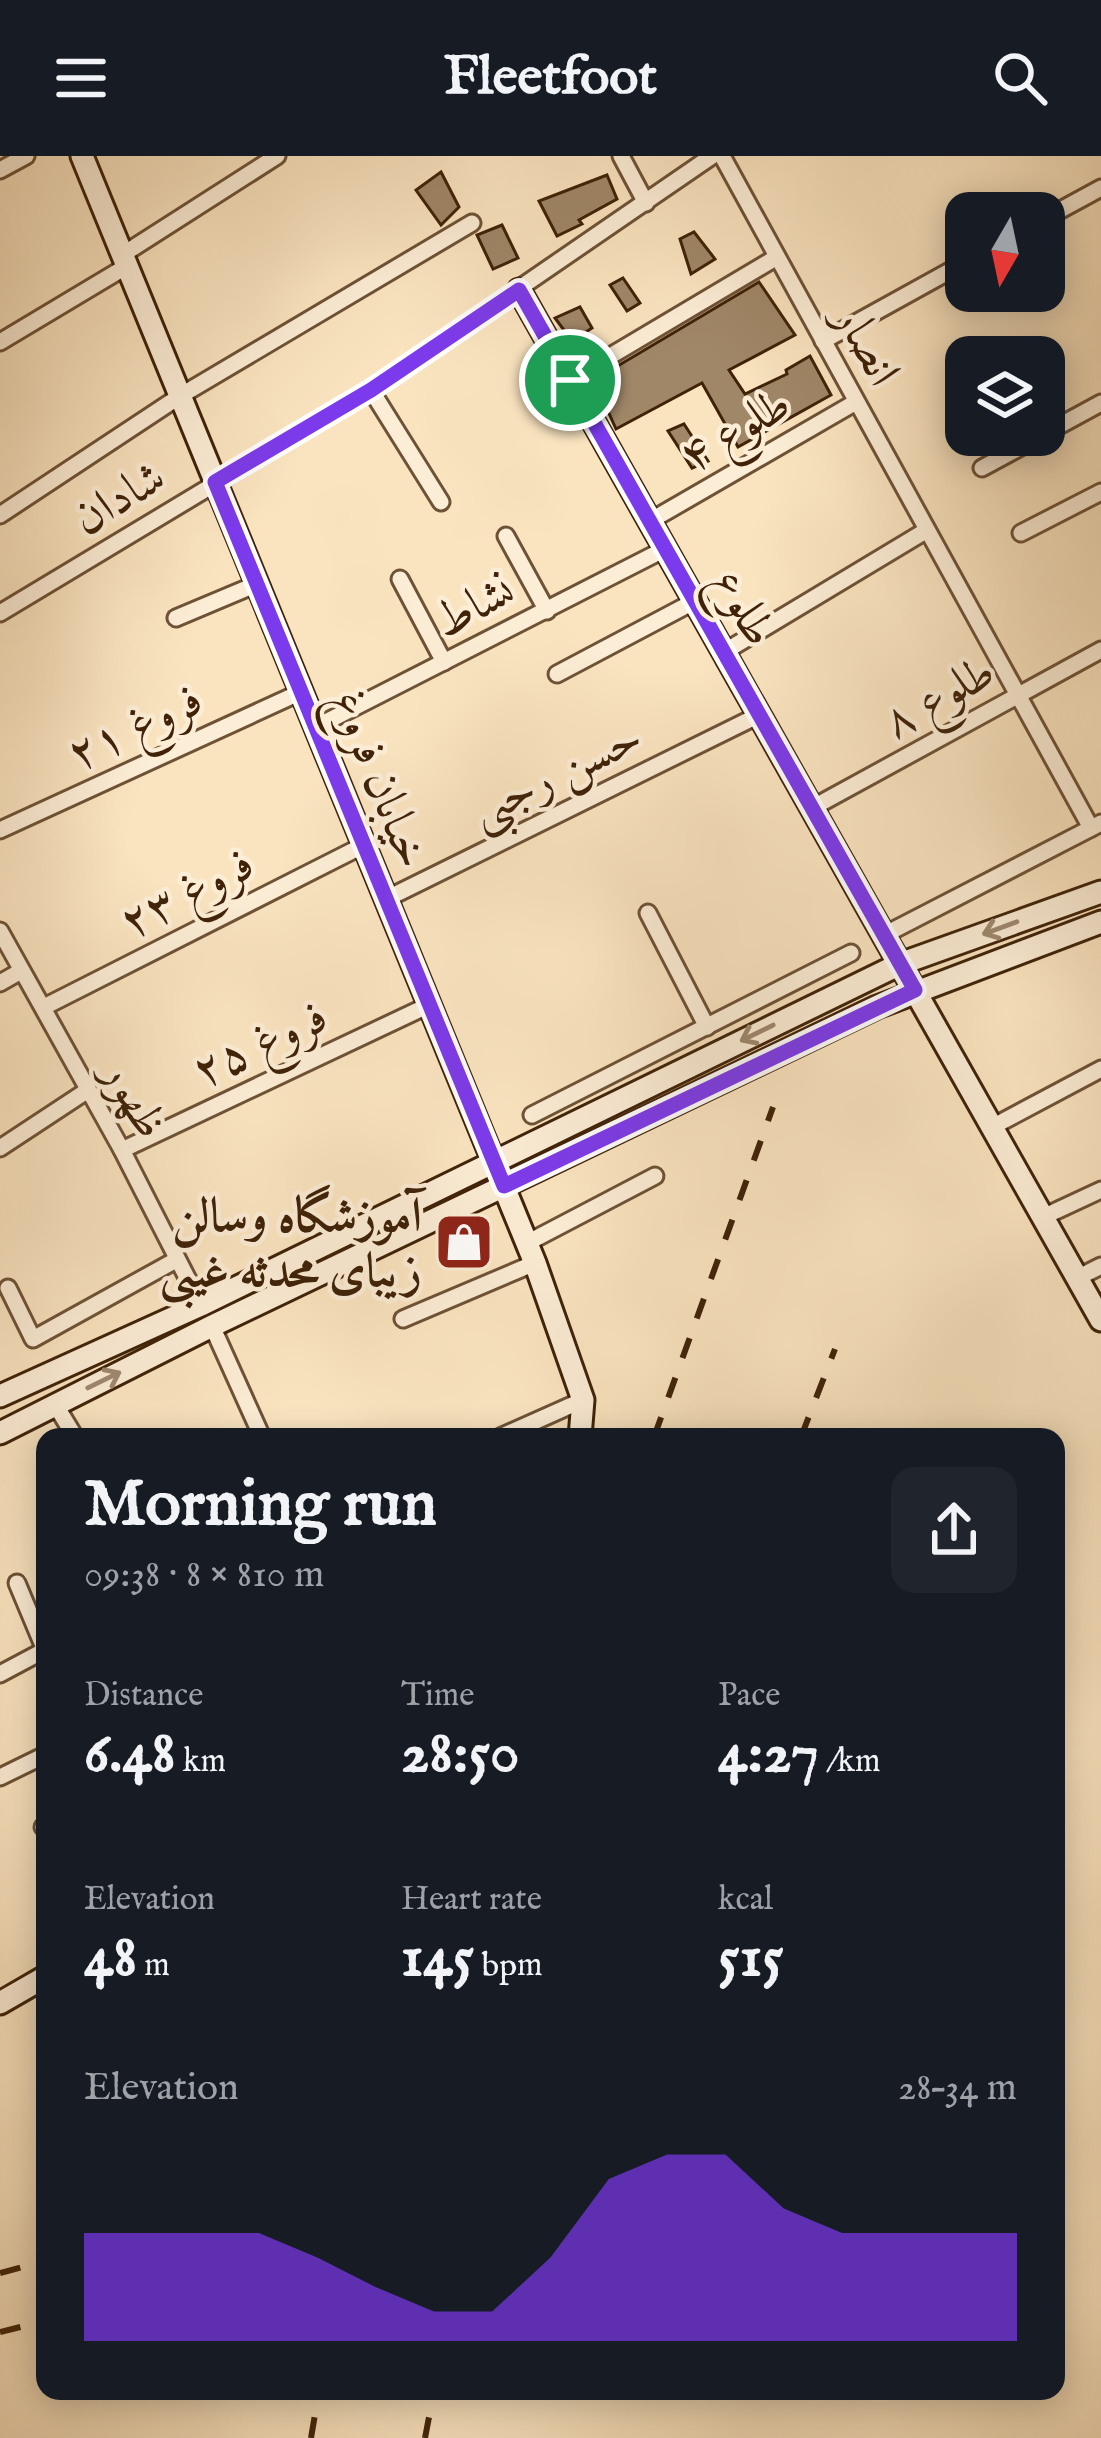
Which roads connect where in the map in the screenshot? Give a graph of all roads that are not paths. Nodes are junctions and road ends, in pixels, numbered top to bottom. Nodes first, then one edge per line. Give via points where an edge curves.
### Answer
1 (26, 156) edge
2 (82, 156) edge
3 (277, 156) edge
4 (621, 156) edge
5 (712, 156) edge
6 (722, 156) edge
7 (0, 170) edge
8 (1101, 188) edge
9 (646, 203) junction
10 (1065, 208) edge
11 (472, 223) dead end
12 (777, 257) junction
13 (125, 260) junction
14 (945, 274) edge
15 (519, 290) junction
16 (823, 341) junction
17 (0, 342) edge
18 (570, 380) junction
19 (371, 390) junction
20 (180, 396) junction
21 (856, 401) junction
22 (1101, 403) edge
23 (1065, 423) edge
24 (1004, 456) edge
25 (982, 468) dead end
26 (215, 482) junction
27 (1101, 492) edge
28 (441, 502) dead end
29 (0, 515) edge
30 (650, 521) junction
31 (927, 530) junction
32 (1021, 533) dead end
33 (506, 536) dead end
34 (665, 549) junction
35 (400, 579) dead end
36 (257, 584) junction
37 (694, 601) junction
38 (547, 610) junction
39 (0, 613) edge
40 (176, 618) dead end
41 (1101, 650) edge
42 (724, 652) junction
43 (444, 662) junction
44 (557, 674) dead end
45 (301, 692) junction
46 (1017, 695) junction
47 (759, 715) junction
48 (316, 728) junction
49 (812, 808) junction
50 (1096, 826) edge
51 (0, 830) edge
52 (364, 845) junction
53 (1101, 892) edge
54 (386, 899) junction
55 (648, 913) dead end
56 (1101, 922) edge
57 (0, 931) edge
58 (884, 935) junction
59 (851, 953) dead end
60 (900, 964) junction
61 (21, 970) junction
62 (799, 980) junction
63 (0, 983) edge
64 (915, 990) junction
65 (429, 1005) junction
66 (813, 1006) junction
67 (44, 1007) junction
68 (706, 1027) junction
69 (1101, 1069) edge
70 (586, 1088) junction
71 (88, 1090) junction
72 (599, 1112) junction
73 (532, 1115) dead end
74 (992, 1126) junction
75 (0, 1148) edge
76 (122, 1150) junction
77 (494, 1164) junction
78 (655, 1176) dead end
79 (504, 1186) junction
80 (1101, 1190) edge
81 (1043, 1217) junction
82 (531, 1253) junction
83 (176, 1260) junction
84 (1101, 1266) edge
85 (1077, 1278) junction
86 (8, 1288) dead end
87 (201, 1305) junction
88 (403, 1319) dead end
89 (1101, 1320) edge
90 (212, 1326) junction
91 (0, 1396) edge
92 (584, 1400) junction
93 (55, 1404) junction
94 (70, 1428) edge
95 (254, 1428) edge
96 (520, 1428) edge
97 (581, 1428) edge
98 (0, 1432) edge
99 (16, 1582) dead end
100 (36, 1629) edge
101 (36, 1655) edge
102 (0, 1674) edge
103 (36, 1760) edge
104 (0, 1778) edge
105 (36, 1982) edge
106 (0, 2003) edge

1 - 7 street
2 - 13 street, خیابان فروغ
3 - 13 street
4 - 9 street
5 - 9 street, شادان
6 - 12 street, انصار
8 - 10 street
9 - 15 street, شادان
11 - 20 street
12 - 16 street, انصار
12 - 18 street
13 - 17 street
13 - 20 street, خیابان فروغ
14 - 16 street
15 - 18 street, طلوع
15 - 19 street, شادان
16 - 21 street, انصار
18 - 30 street, طلوع
19 - 26 street, شادان
19 - 28 street
20 - 26 street, خیابان فروغ
20 - 29 street
21 - 30 street, طلوع ۴
21 - 31 street, انصار
22 - 23 street
24 - 25 street
26 - 36 street, خیابان فروغ
26 - 39 street, شادان
27 - 32 street
30 - 34 street, طلوع
31 - 42 street
31 - 46 street, انصار
33 - 38 street
34 - 37 street, طلوع
34 - 38 street, نشاط
35 - 43 street
36 - 40 street
36 - 45 street, خیابان فروغ
37 - 42 street, طلوع
37 - 44 street
38 - 43 street, نشاط
41 - 46 street, طلوع ۸
42 - 47 street, طلوع
43 - 48 street, نشاط
45 - 48 street, خیابان فروغ
45 - 51 street, فروغ ۲۱
46 - 49 street, طلوع ۸
46 - 50 street, انصار
47 - 49 street, طلوع
47 - 54 street, حسن رجبی
48 - 52 street, خیابان فروغ
49 - 58 street, طلوع
50 - 58 street
52 - 54 street, خیابان فروغ
52 - 67 street, فروغ ۲۳
53 -> 60 street
54 - 65 street, خیابان فروغ
55 - 68 street
56 - 64 street
57 - 61 street, ظهور
58 - 60 street, طلوع
59 - 62 street
60 - 64 street, طلوع
60 - 66 street
61 - 63 street
61 - 67 street, ظهور
62 - 66 street
62 - 68 street
64 - 74 street
64 - 79 street
65 - 76 street, فروغ ۲۵
65 - 77 street, خیابان فروغ
66 -> 72 street
67 - 71 street, ظهور
68 - 70 street
69 - 74 street
70 - 72 street
70 - 73 street
71 - 75 street
71 - 76 street, ظهور
72 - 77 street
74 - 81 street
76 - 83 street, ظهور
77 - 79 street, خیابان فروغ
77 - 87 street
78 - 82 street
79 - 82 street, خیابان فروغ
79 - 90 street
80 - 81 street
81 - 85 street
82 - 88 street
82 - 92 street, خیابان فروغ
83 - 86 street via 33,1339
83 - 87 street, ظهور
84 - 85 street
85 - 89 street
87 - 91 street
93 -> 90 street
90 - 95 street
92 - 96 street
92 - 97 street, خیابان فروغ
93 - 94 street
93 - 98 street
99 - 100 street
101 - 102 street
103 - 104 street
105 - 106 street

